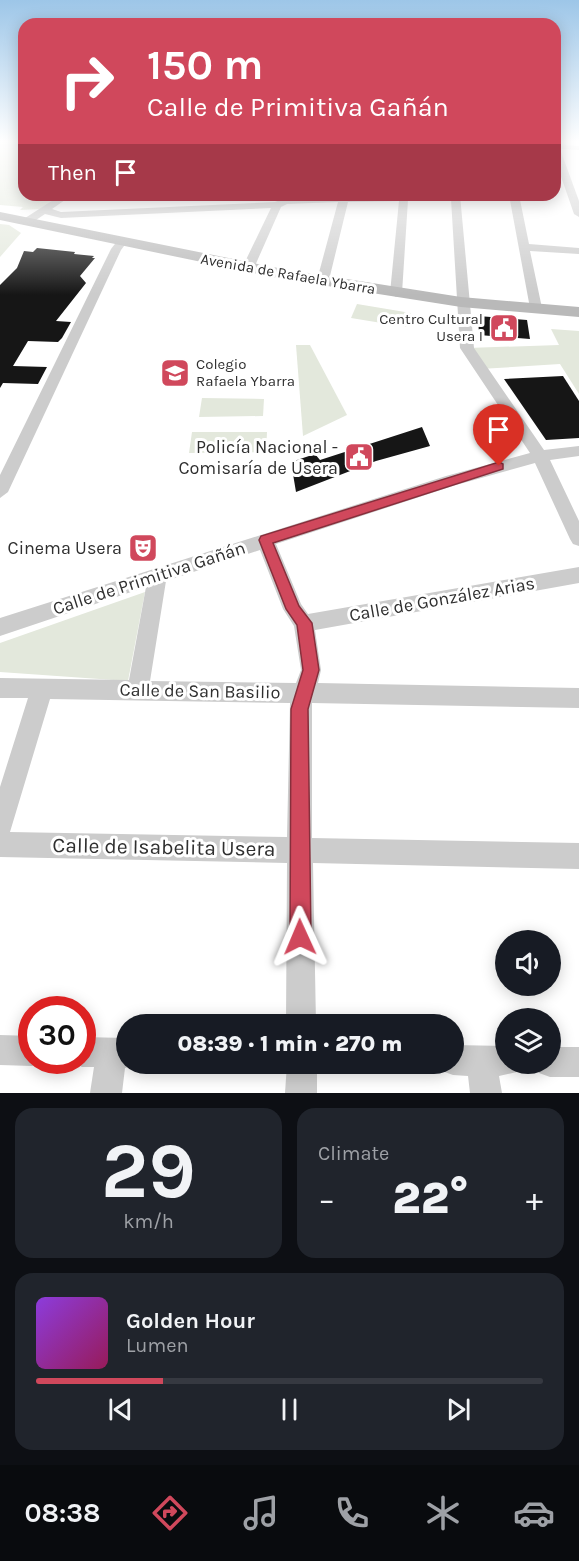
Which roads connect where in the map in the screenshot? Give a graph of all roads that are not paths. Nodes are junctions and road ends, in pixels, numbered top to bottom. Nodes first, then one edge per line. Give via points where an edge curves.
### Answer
1 (571, 193) edge
2 (58, 201) edge
3 (268, 201) edge
4 (282, 201) edge
5 (343, 201) edge
6 (403, 201) edge
7 (455, 201) edge
8 (515, 201) edge
9 (54, 204) junction
10 (44, 210) junction
11 (579, 214) edge
12 (61, 215) junction
13 (0, 216) edge
14 (26, 222) junction
15 (48, 226) junction
16 (122, 242) junction
17 (525, 247) junction
18 (579, 251) edge
19 (248, 268) junction
20 (322, 280) junction
21 (396, 292) junction
22 (461, 302) junction
23 (536, 308) junction
24 (579, 312) edge
25 (579, 451) edge
26 (540, 456) junction
27 (0, 492) edge
28 (572, 511) edge
29 (579, 538) edge
30 (265, 540) junction
31 (158, 575) junction
32 (579, 575) edge
33 (304, 623) junction
34 (0, 627) edge
35 (0, 688) edge
36 (42, 689) junction
37 (138, 691) junction
38 (302, 693) junction
39 (579, 698) edge
40 (0, 826) edge
41 (0, 844) edge
42 (299, 850) junction
43 (579, 856) edge
44 (301, 1014) edge
45 (0, 1050) edge
46 (18, 1051) edge
47 (107, 1052) edge
48 (480, 1060) edge
49 (561, 1062) edge
50 (579, 1062) edge
51 (302, 1074) edge
52 (106, 1093) edge
53 (302, 1093) edge
54 (486, 1093) edge

1 - 11 street
2 - 9 street
3 - 12 street
4 - 19 street
5 - 20 street
6 - 21 street
7 - 22 street
8 - 17 street
9 - 10 street
9 - 12 street via 52,209
10 - 12 street
10 - 14 street
12 - 15 street
13 - 14 main road, Avenida de Rafaela Ybarra
14 - 15 main road, Avenida de Rafaela Ybarra
15 - 16 main road, Avenida de Rafaela Ybarra
16 - 19 main road, Avenida de Rafaela Ybarra
16 - 27 street
17 - 18 street
17 - 23 street
19 - 20 main road, Avenida de Rafaela Ybarra
20 - 21 main road, Avenida de Rafaela Ybarra
21 - 22 main road, Avenida de Rafaela Ybarra
22 - 23 main road, Avenida de Rafaela Ybarra
22 - 26 street via 470,355
23 - 24 main road, Avenida de Rafaela Ybarra
25 - 26 street, Calle de Primitiva Gañán
26 - 28 street
26 - 30 street, Calle de Primitiva Gañán
28 - 29 street
30 - 31 street, Calle de Primitiva Gañán
30 - 33 street via 293,609
31 - 34 street, Calle de Primitiva Gañán
31 - 37 street
32 - 33 street, Calle de González Arias
33 - 38 street via 311,670
35 - 36 street, Calle de San Basilio
36 - 37 street, Calle de San Basilio
36 - 40 street
37 - 38 street, Calle de San Basilio
38 - 39 street, Calle de San Basilio
38 - 42 street
41 - 42 street, Calle de Isabelita Usera
42 - 43 street, Calle de Isabelita Usera
42 - 44 street
45 - 46 street
47 - 52 street
48 - 54 street
49 - 50 street
51 - 53 street

